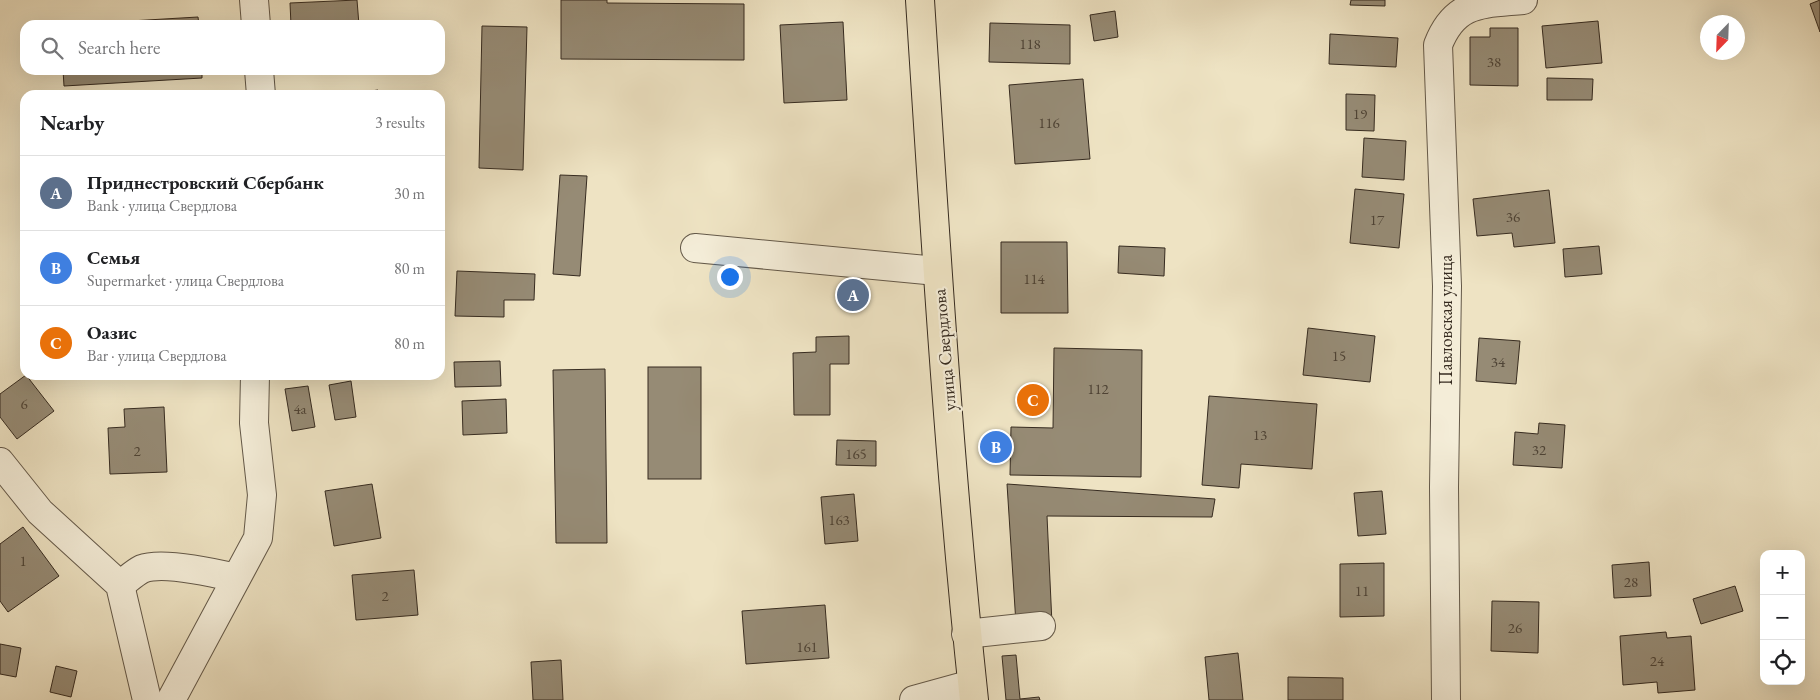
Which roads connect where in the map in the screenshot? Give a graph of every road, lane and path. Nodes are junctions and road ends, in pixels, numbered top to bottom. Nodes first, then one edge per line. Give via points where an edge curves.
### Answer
1 (254, 0) edge
2 (920, 0) edge
3 (1523, 0) edge
4 (256, 20) edge
5 (260, 75) edge
6 (262, 90) edge
7 (695, 248) dead end
8 (937, 271) junction
9 (255, 380) edge
10 (0, 462) edge
11 (236, 578) junction
12 (120, 585) junction
13 (1041, 626) dead end
14 (966, 634) junction
15 (973, 692) edge
16 (147, 700) edge
17 (171, 700) edge
18 (914, 700) edge
19 (1446, 700) edge

1 - 4 street
2 - 8 highway, улица Свердлова
3 - 19 street, Павловская улица via 1480,5 1462,12 1445,27 1438,45 1447,286 1444,487
5 - 6 street
7 - 8 street
8 - 14 highway, улица Свердлова
9 - 11 street via 254,424 262,495 258,538
10 - 12 street via 40,512
11 - 12 street via 203,570 143,569
11 - 17 street
12 - 16 street
13 - 14 street
14 - 15 highway, улица Свердлова
15 - 18 street

